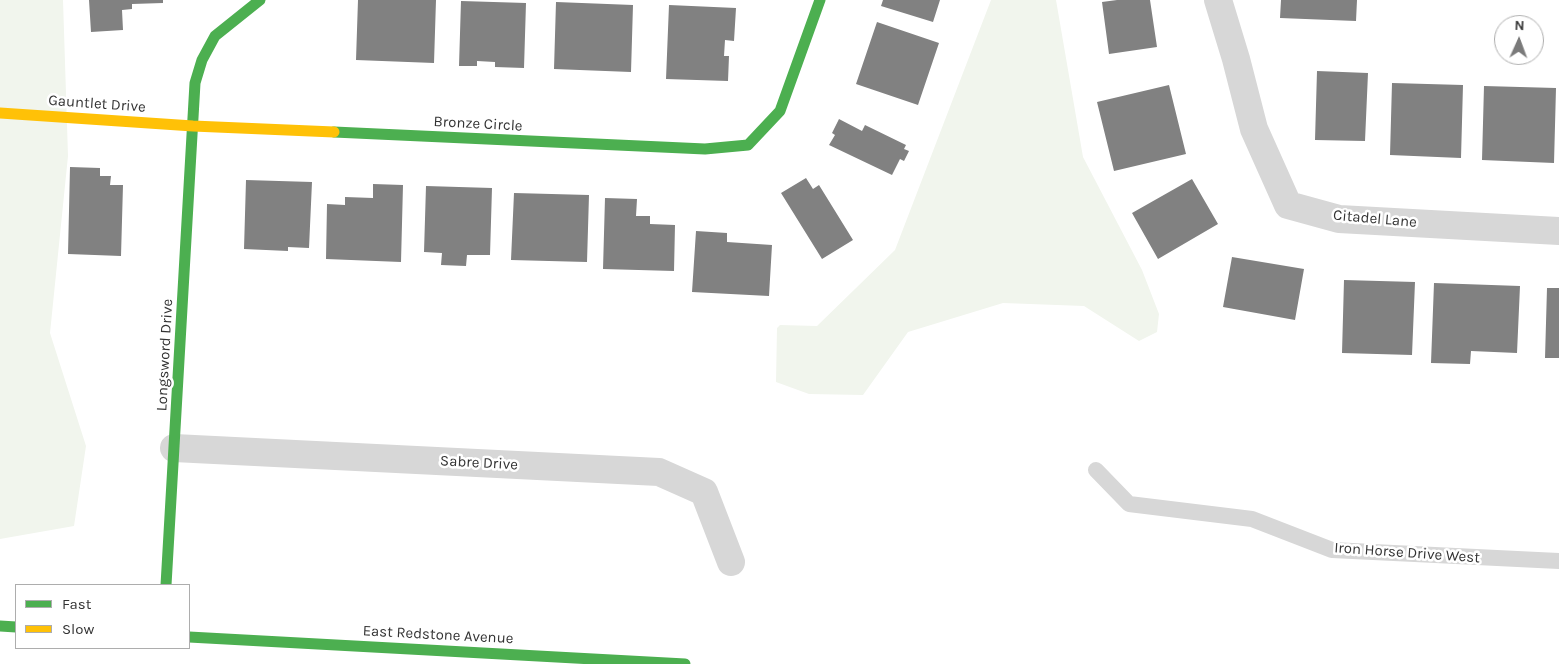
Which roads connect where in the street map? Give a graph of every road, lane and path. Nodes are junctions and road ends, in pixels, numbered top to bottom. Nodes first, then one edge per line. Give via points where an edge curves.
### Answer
1 (260, 0) edge
2 (820, 0) edge
3 (1218, 0) edge
4 (0, 113) edge
5 (193, 126) junction
6 (1559, 231) edge
7 (174, 448) junction
8 (1096, 470) dead end
9 (1559, 561) edge
10 (731, 562) dead end
11 (166, 584) edge
12 (0, 626) edge
13 (15, 627) edge
14 (190, 637) edge
15 (685, 664) edge

1 - 5 street via 215,36 202,60 195,83
2 - 5 street, Bronze Circle via 780,111 748,145 704,150
3 - 6 street, Citadel Lane via 1254,130 1288,204 1339,219
4 - 5 street, Gauntlet Drive
5 - 7 street, Longsword Drive
7 - 10 street, Sabre Drive via 659,472 704,492
7 - 11 street, Longsword Drive
8 - 9 lane, Iron Horse Drive West via 1129,504 1252,519 1332,550
12 - 13 street
14 - 15 street, East Redstone Avenue

